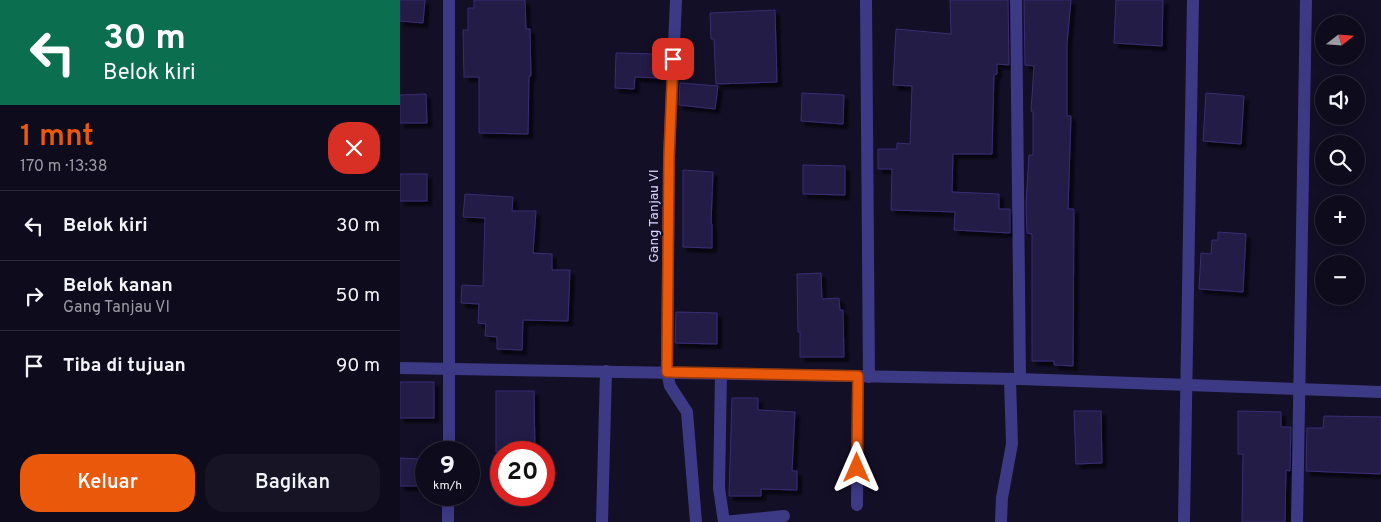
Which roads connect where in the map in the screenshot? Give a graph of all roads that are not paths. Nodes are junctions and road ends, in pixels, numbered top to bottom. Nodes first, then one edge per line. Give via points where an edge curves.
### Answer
1 (449, 0) edge
2 (676, 0) edge
3 (866, 0) edge
4 (1016, 0) edge
5 (1193, 0) edge
6 (1306, 0) edge
7 (400, 368) edge
8 (450, 368) junction
9 (606, 371) junction
10 (667, 372) junction
11 (721, 374) junction
12 (863, 377) junction
13 (1015, 379) junction
14 (1185, 385) junction
15 (1299, 389) junction
16 (1381, 392) edge
17 (449, 441) edge
18 (857, 505) dead end
19 (448, 506) edge
20 (784, 516) dead end
21 (448, 522) edge
22 (602, 522) edge
23 (696, 522) edge
24 (724, 522) edge
25 (1001, 522) edge
26 (1184, 522) edge
27 (1297, 522) edge

1 - 8 street
2 - 10 street, Gang Tanjau VI via 669,157
3 - 12 street
4 - 13 street
5 - 14 street
6 - 15 street
7 - 8 street
8 - 9 street
8 - 17 street
9 - 10 street
9 - 22 street
10 - 11 street
10 - 23 street via 670,386 687,412
11 - 12 street
11 - 24 street via 719,488
12 - 13 street
12 - 18 street
13 - 14 street
13 - 25 street via 1012,444
14 - 15 street
14 - 26 street
15 - 16 street
15 - 27 street
19 - 21 street
20 - 24 street

